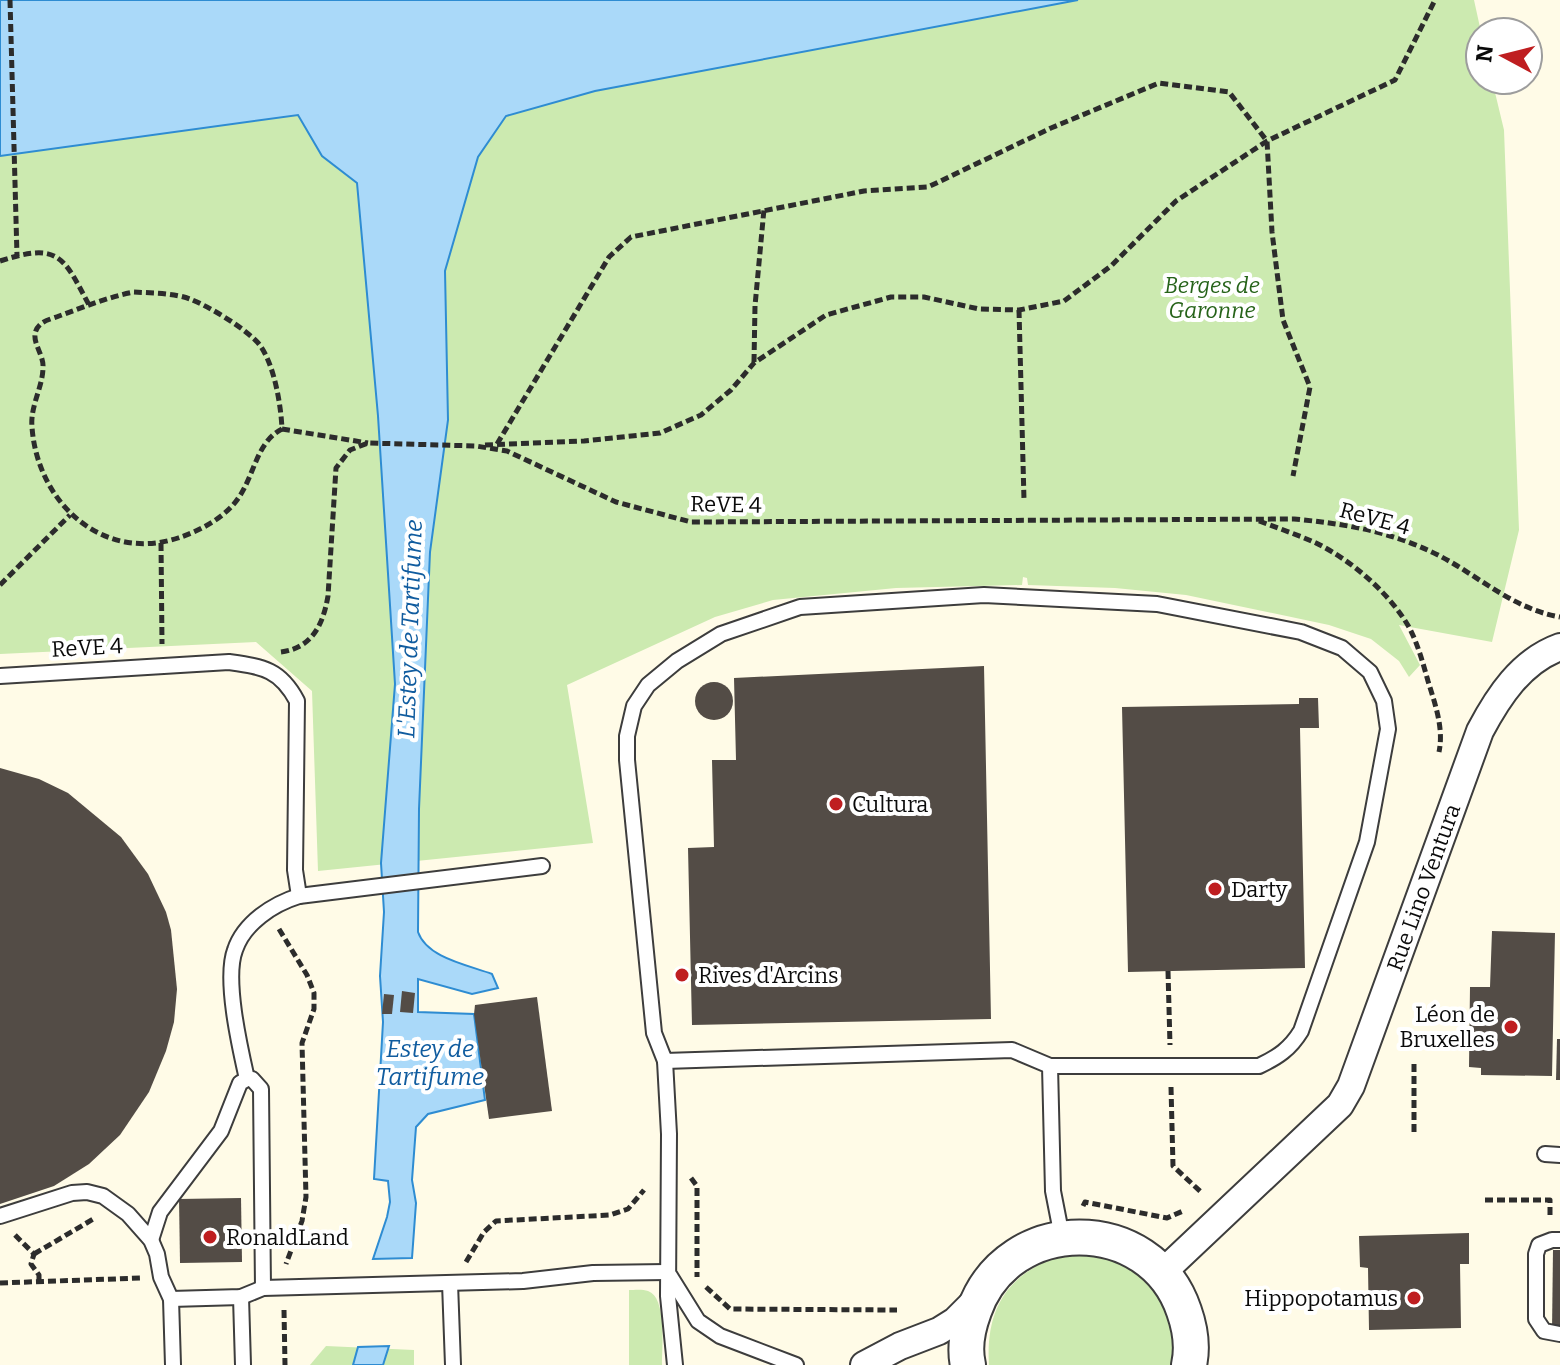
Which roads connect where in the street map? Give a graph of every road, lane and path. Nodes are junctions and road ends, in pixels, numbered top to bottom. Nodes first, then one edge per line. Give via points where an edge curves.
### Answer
1 (10, 0) edge
2 (1435, 0) edge
3 (1267, 141) junction
4 (764, 209) junction
5 (17, 256) junction
6 (0, 261) edge
7 (89, 305) junction
8 (1019, 310) junction
9 (754, 363) junction
10 (282, 429) junction
11 (368, 443) junction
12 (497, 444) junction
13 (476, 446) junction
14 (1293, 476) dead end
15 (1024, 500) dead end
16 (70, 515) junction
17 (161, 543) junction
18 (0, 585) edge
19 (1560, 617) edge
20 (1560, 647) edge
21 (273, 653) dead end
22 (162, 665) junction
23 (0, 676) edge
24 (542, 866) dead end
25 (299, 896) junction
26 (266, 911) junction
27 (665, 1061) junction
28 (1414, 1062) dead end
29 (1050, 1066) junction
30 (247, 1079) junction
31 (1414, 1132) dead end
32 (1485, 1200) dead end
33 (1560, 1220) edge
34 (4, 1222) edge
35 (1062, 1237) junction
36 (151, 1240) junction
37 (1560, 1240) edge
38 (667, 1272) junction
39 (1162, 1273) junction
40 (39, 1281) dead end
41 (450, 1283) junction
42 (284, 1287) junction
43 (263, 1288) junction
44 (979, 1296) junction
45 (241, 1297) junction
46 (171, 1299) junction
47 (1560, 1334) edge
48 (173, 1365) edge
49 (243, 1365) edge
50 (285, 1365) edge
51 (453, 1365) edge
52 (675, 1365) edge
53 (796, 1365) edge
54 (864, 1365) edge
55 (968, 1365) edge
56 (1189, 1365) edge

1 - 5 path
2 - 3 path via 1395,80
3 - 4 path via 1229,92 1159,83 928,187 864,191
3 - 8 path via 1176,201 1111,266 1064,301
3 - 14 path via 1283,320 1310,387
4 - 9 path
4 - 12 path via 631,237 609,257
5 - 6 path
5 - 7 path via 55,254 67,263
7 - 10 path via 134,292 158,293 190,299 227,320 258,343 266,356
7 - 16 path via 42,323 35,335 44,361 31,423 35,448 43,474
8 - 9 path via 891,297 826,315
8 - 15 path
9 - 12 path via 701,415 660,433
10 - 11 path, ReVE 4
10 - 17 path via 270,435 240,497 221,516
11 - 13 path, ReVE 4
11 - 21 path via 350,450 336,468 325,615 308,643
12 - 13 path
13 - 19 path, ReVE 4 via 507,451 616,502 691,522 1294,519 1351,524 1437,555 1497,592
16 - 17 path via 115,538
16 - 18 path
17 - 22 path
20 - 39 street, Rue Lino Ventura via 1508,686 1480,731 1340,1105
22 - 23 lane
22 - 25 lane via 259,666 289,687 297,701
24 - 25 lane
25 - 26 lane
26 - 30 lane via 242,935 231,974
26 - 42 path via 314,993 302,1043 306,1197
27 - 29 lane via 1012,1050
27 - 29 lane via 654,1033 627,736 634,706 648,685 688,654 721,634 800,607 984,595 1157,604 1301,632 1342,648 1370,672 1384,701 1388,729 1367,842 1293,1044 1259,1066
27 - 38 lane
28 - 31 path
29 - 35 lane via 1053,1191
30 - 36 lane via 237,1089 221,1131 160,1212
30 - 43 lane via 261,1089
32 - 33 path via 1550,1200 1550,1220
34 - 36 lane via 62,1196 87,1192 115,1203
34 - 40 path via 34,1254 31,1264
35 - 39 street via 1099,1238 1133,1250
35 - 44 street via 1029,1247 1001,1268
36 - 46 lane
37 - 47 lane via 1539,1245 1536,1254 1536,1319 1544,1331
38 - 41 lane
38 - 52 lane
38 - 53 lane via 698,1321 720,1336
39 - 56 street via 1179,1297 1189,1326
41 - 42 lane
41 - 51 lane
42 - 43 lane
42 - 50 path
43 - 45 lane
44 - 54 street via 939,1331
44 - 55 street via 969,1326
45 - 46 lane
45 - 49 lane
46 - 48 lane

